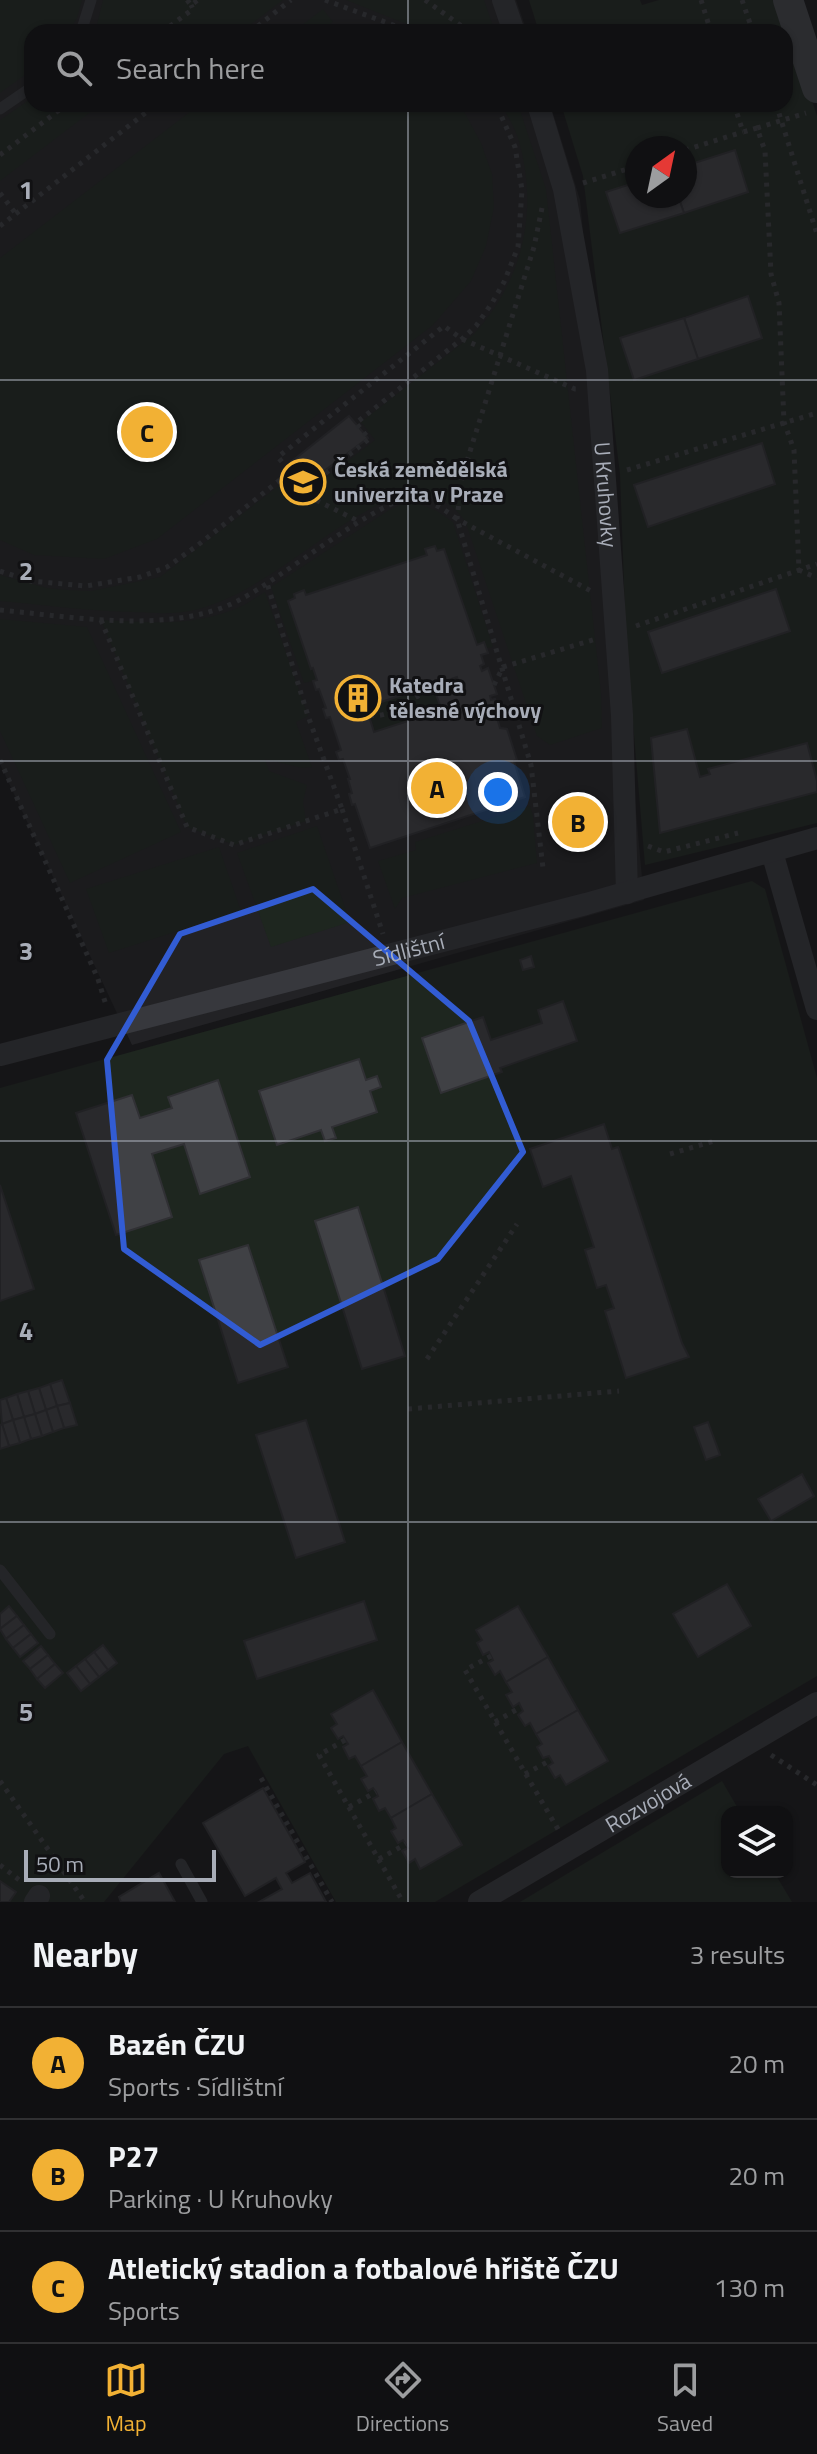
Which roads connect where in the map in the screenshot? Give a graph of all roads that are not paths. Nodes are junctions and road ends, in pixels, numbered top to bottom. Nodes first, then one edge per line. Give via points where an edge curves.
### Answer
1 (91, 0) edge
2 (503, 0) edge
3 (788, 0) edge
4 (84, 24) edge
5 (511, 24) edge
6 (815, 73) edge
7 (24, 92) edge
8 (0, 109) edge
9 (540, 112) edge
10 (817, 838) edge
11 (772, 852) junction
12 (627, 893) junction
13 (817, 1009) edge
14 (0, 1055) edge
15 (0, 1570) edge
16 (50, 1634) dead end
17 (817, 1703) edge
18 (181, 1864) dead end
19 (202, 1902) edge
20 (479, 1902) edge

1 - 4 lane
2 - 5 street
3 - 6 main road
7 - 8 lane
9 - 12 street, U Kruhovky via 564,189 599,385 622,715
10 - 11 street, Sídlištní
11 - 12 street, Sídlištní
11 - 13 street
12 - 14 street, Sídlištní
15 - 16 lane
17 - 20 street, Rozvojová
18 - 19 lane

